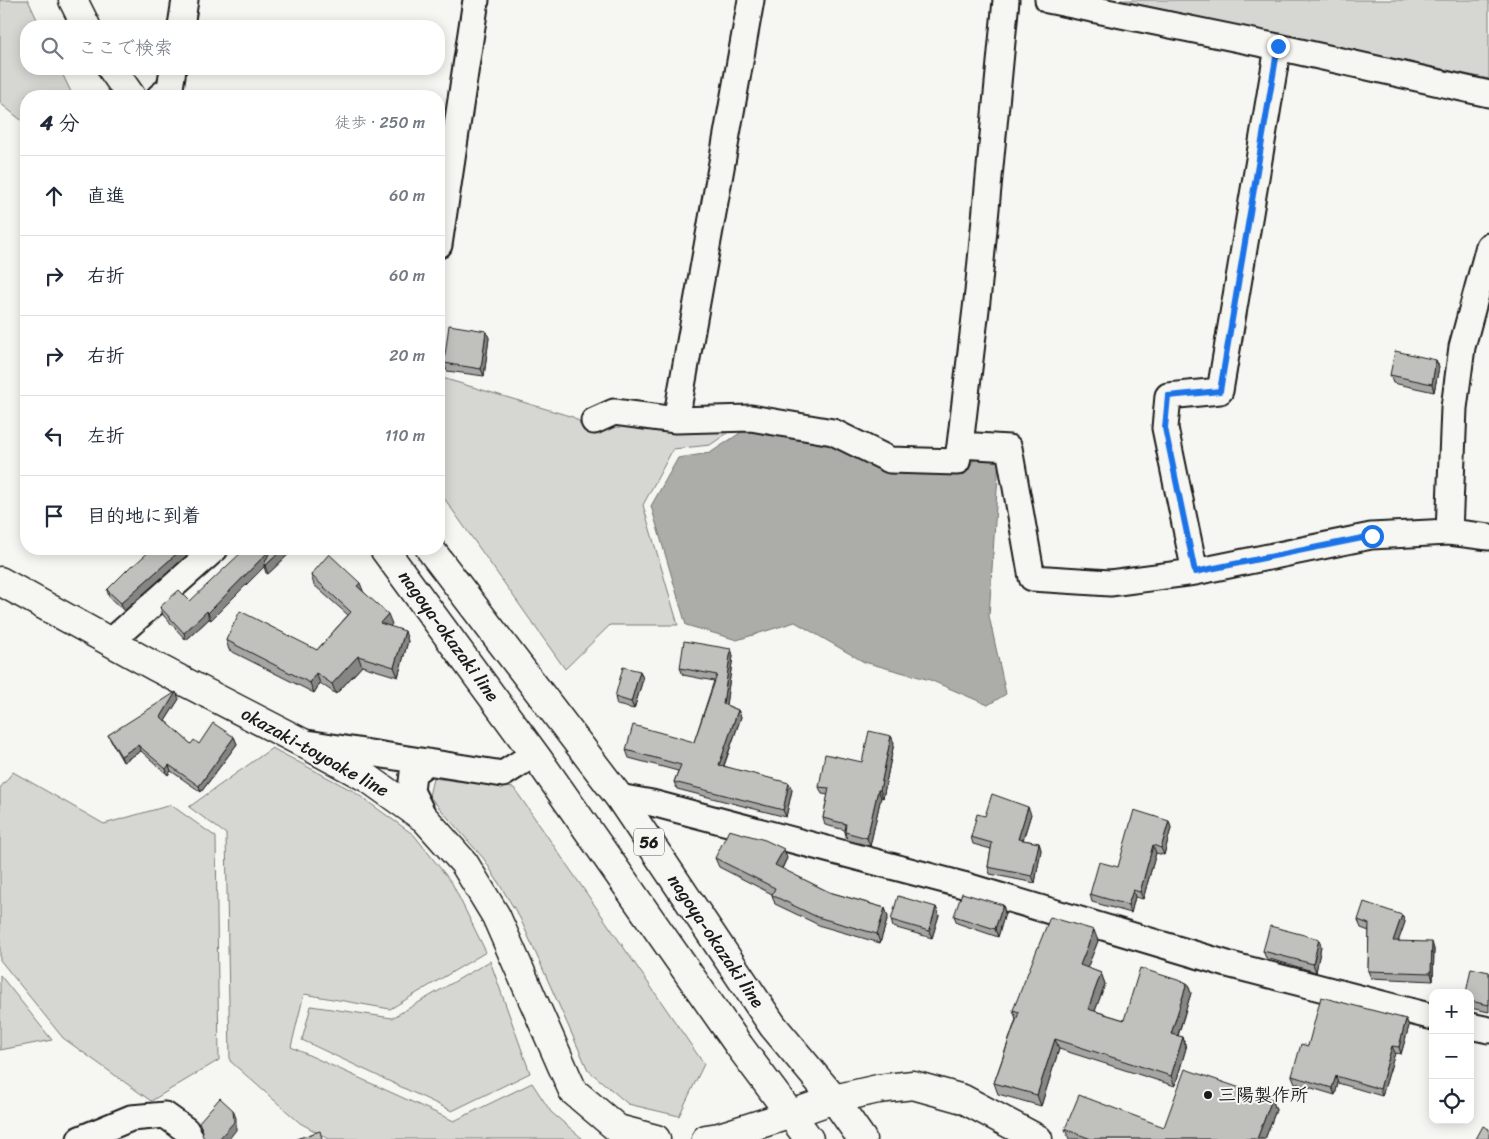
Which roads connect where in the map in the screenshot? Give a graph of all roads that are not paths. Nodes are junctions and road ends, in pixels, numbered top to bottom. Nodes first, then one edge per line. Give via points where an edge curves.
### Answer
1 (73, 0) edge
2 (185, 0) edge
3 (476, 0) edge
4 (751, 0) edge
5 (1006, 0) edge
6 (1048, 0) edge
7 (83, 20) edge
8 (182, 20) edge
9 (1278, 46) junction
10 (109, 75) edge
11 (116, 75) edge
12 (173, 75) edge
13 (115, 90) edge
14 (127, 90) edge
15 (168, 90) edge
16 (1489, 94) edge
17 (445, 205) edge
18 (1489, 246) edge
19 (676, 420) junction
20 (594, 421) dead end
21 (960, 445) junction
22 (1449, 532) junction
23 (1489, 537) edge
24 (208, 555) edge
25 (388, 555) edge
26 (435, 555) edge
27 (1195, 572) junction
28 (0, 580) edge
29 (110, 642) junction
30 (301, 742) junction
31 (534, 754) junction
32 (428, 762) junction
33 (619, 797) junction
34 (425, 820) junction
35 (1429, 1016) edge
36 (1474, 1027) edge
37 (1489, 1030) edge
38 (834, 1099) junction
39 (792, 1114) junction
40 (80, 1139) edge
41 (191, 1139) edge
42 (656, 1139) edge
43 (706, 1139) edge
44 (809, 1139) edge
45 (862, 1139) edge
46 (1038, 1139) edge

1 - 7 main road
2 - 8 street
3 - 17 street
4 - 19 street
5 - 21 street
6 - 9 street
9 - 16 street
9 - 27 street via 1220,391 1168,396 1165,428
10 - 13 main road
11 - 14 main road
12 - 15 street
18 - 22 street via 1462,347 1454,408
19 - 20 street via 614,412
19 - 21 street via 751,418 833,432 890,460 957,462
21 - 27 street via 1009,448 1032,578 1110,583
22 - 23 street
22 - 27 street via 1372,536
24 - 29 street
25 - 31 main road, nagoya-okazaki line / 56
26 - 33 main road, nagoya-okazaki line / 56
28 - 29 main road, okazaki-toyoake line
29 - 30 main road, okazaki-toyoake line
30 - 32 street
30 - 34 main road, okazaki-toyoake line via 369,779
31 - 32 street via 503,774
31 - 39 main road, nagoya-okazaki line / 56 via 740,1047
32 - 34 street via 413,773 411,791
33 - 35 street via 963,886 1227,964
33 - 38 main road, nagoya-okazaki line / 56 via 773,1026
34 - 42 main road, okazaki-toyoake line via 464,863 496,916 572,1091 618,1128
36 - 37 street
38 - 39 main road
38 - 45 main road, nagoya-okazaki line / 56
38 - 46 main road via 913,1085 963,1099
39 - 43 main road
39 - 44 main road, nagoya-okazaki line / 56
40 - 41 street via 130,1118 165,1115 186,1130

